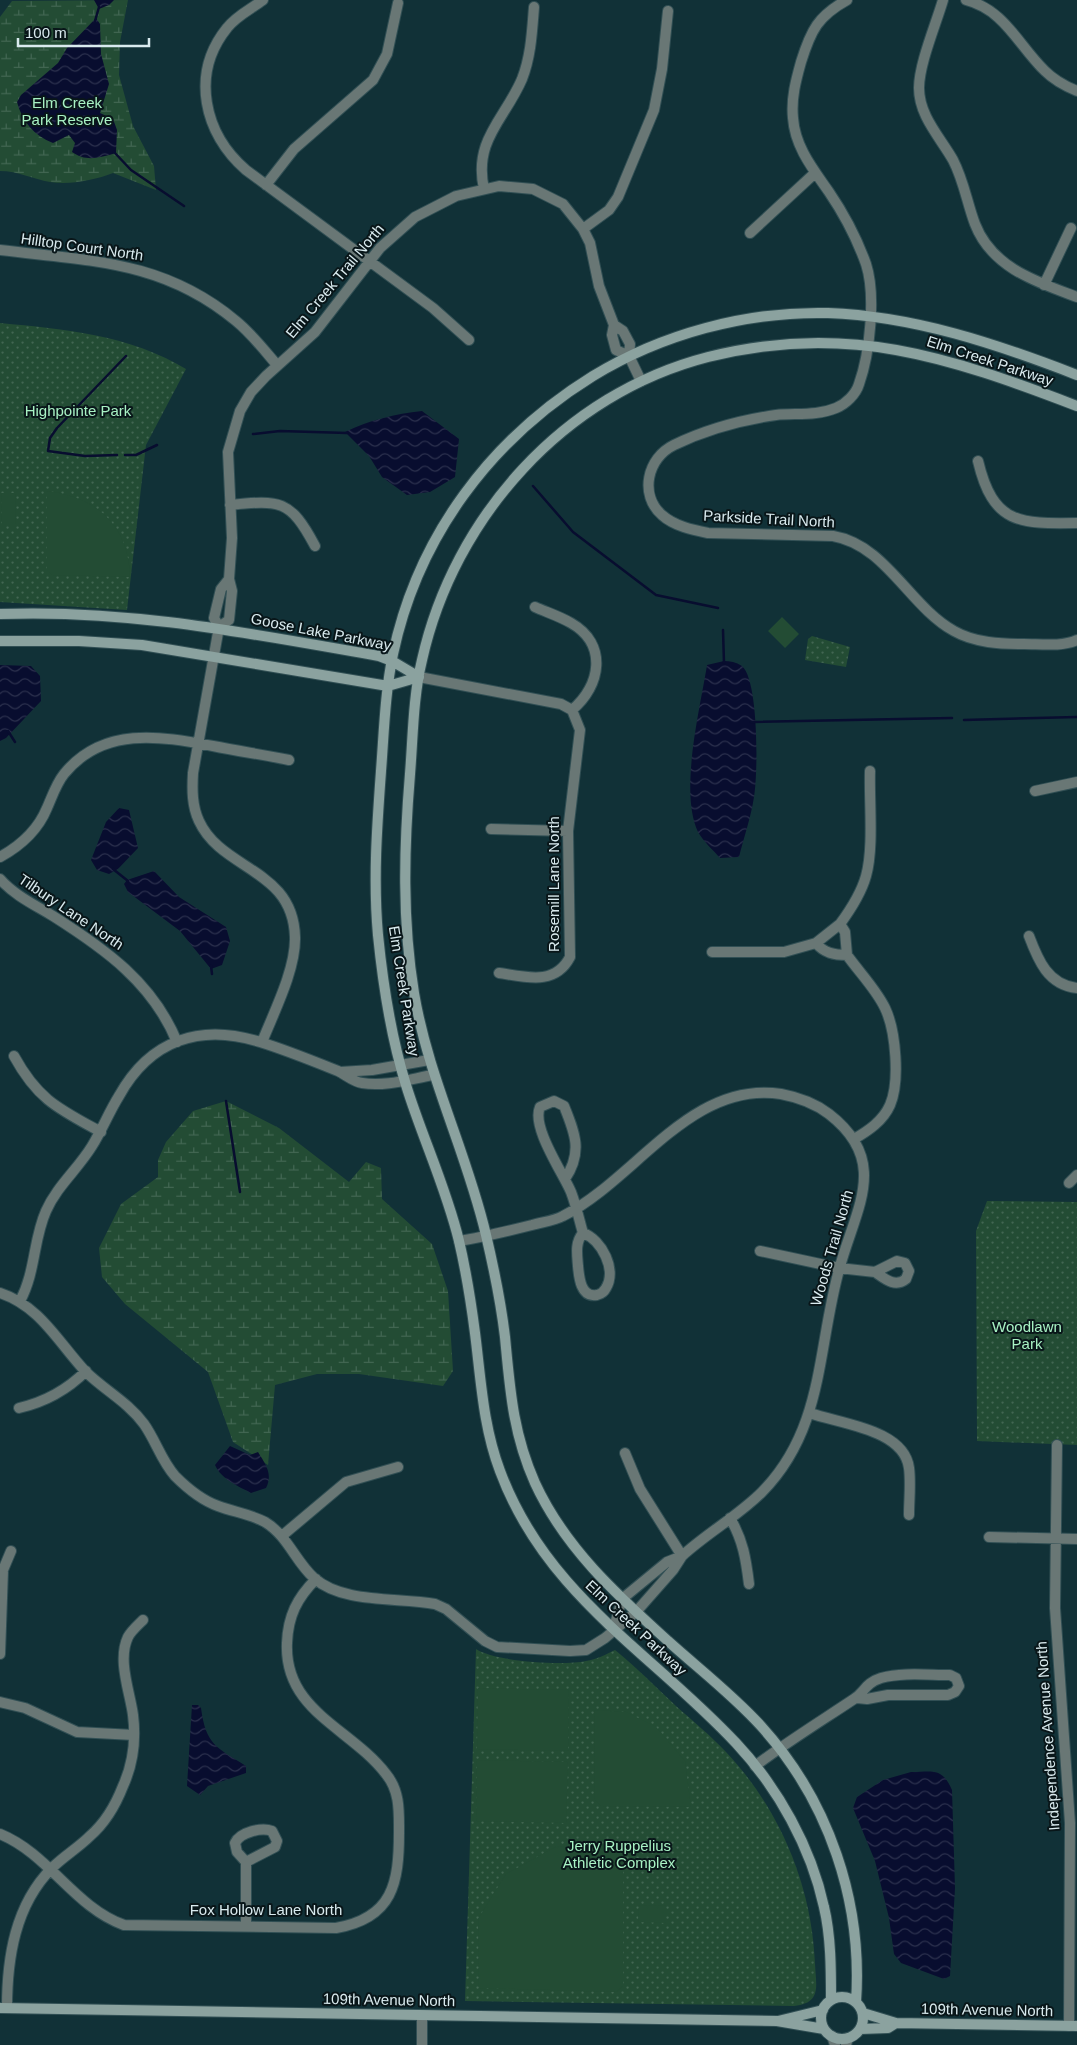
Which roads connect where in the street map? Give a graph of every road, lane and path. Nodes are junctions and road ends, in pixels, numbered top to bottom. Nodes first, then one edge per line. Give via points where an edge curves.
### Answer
1 (264, 0) edge
2 (847, 0) edge
3 (943, 0) edge
4 (966, 0) edge
5 (398, 3) dead end
6 (534, 7) dead end
7 (668, 11) dead end
8 (1077, 91) edge
9 (814, 173) junction
10 (266, 185) junction
11 (484, 189) junction
12 (1071, 228) dead end
13 (584, 229) junction
14 (750, 233) dead end
15 (0, 250) edge
16 (369, 261) junction
17 (1044, 284) junction
18 (1077, 297) edge
19 (871, 316) junction
20 (469, 340) dead end
21 (866, 345) junction
22 (629, 356) junction
23 (277, 365) junction
24 (1077, 375) edge
25 (641, 382) junction
26 (1077, 406) edge
27 (978, 461) dead end
28 (230, 505) junction
29 (1077, 523) edge
30 (315, 546) dead end
31 (229, 579) junction
32 (535, 607) dead end
33 (0, 614) edge
34 (219, 627) junction
35 (1077, 640) edge
36 (0, 641) edge
37 (214, 656) junction
38 (392, 660) junction
39 (419, 677) junction
40 (388, 686) junction
41 (572, 710) junction
42 (198, 743) junction
43 (289, 760) dead end
44 (870, 771) dead end
45 (1077, 782) edge
46 (1035, 791) dead end
47 (491, 829) dead end
48 (568, 831) junction
49 (0, 857) edge
50 (0, 879) edge
51 (840, 924) junction
52 (1029, 936) dead end
53 (816, 943) junction
54 (712, 952) dead end
55 (847, 955) junction
56 (499, 973) dead end
57 (1077, 988) edge
58 (177, 1042) junction
59 (262, 1042) junction
60 (14, 1056) dead end
61 (429, 1060) junction
62 (401, 1066) junction
63 (339, 1072) junction
64 (433, 1075) junction
65 (404, 1080) junction
66 (101, 1132) junction
67 (854, 1139) junction
68 (1077, 1175) edge
69 (565, 1179) junction
70 (1069, 1183) dead end
71 (576, 1209) junction
72 (583, 1233) junction
73 (486, 1236) junction
74 (459, 1241) junction
75 (760, 1250) dead end
76 (839, 1268) junction
77 (876, 1272) dead end
78 (0, 1293) edge
79 (20, 1301) junction
80 (86, 1371) junction
81 (19, 1408) dead end
82 (810, 1413) junction
83 (1056, 1445) dead end
84 (625, 1453) dead end
85 (398, 1467) dead end
86 (909, 1515) dead end
87 (730, 1518) junction
88 (283, 1535) junction
89 (989, 1537) dead end
90 (1054, 1537) junction
91 (1077, 1539) edge
92 (11, 1551) dead end
93 (682, 1556) junction
94 (316, 1579) junction
95 (749, 1584) dead end
96 (622, 1599) junction
97 (636, 1612) junction
98 (143, 1620) dead end
99 (612, 1631) junction
100 (0, 1654) edge
101 (857, 1698) junction
102 (0, 1702) edge
103 (134, 1735) junction
104 (779, 1748) junction
105 (755, 1766) junction
106 (0, 1834) edge
107 (246, 1862) dead end
108 (51, 1869) junction
109 (246, 1926) junction
110 (831, 2000) junction
111 (856, 2002) junction
112 (3, 2008) edge
113 (823, 2010) junction
114 (863, 2013) junction
115 (422, 2016) junction
116 (778, 2021) junction
117 (896, 2024) junction
118 (1073, 2026) edge
119 (860, 2029) junction
120 (831, 2037) edge
121 (847, 2042) edge
122 (422, 2045) edge

1 - 10 street via 233,21 221,37 209,65 206,90 212,127 221,143 232,158
2 - 9 street, Parkside Trail North via 821,18 812,30 793,96 797,139
3 - 17 street via 919,88 924,113 960,172 975,225 983,241 1008,267
4 - 8 street via 985,7 1000,18 1044,71
5 - 10 street via 387,54 373,80 294,149
6 - 11 street via 528,64 513,97 487,139 481,170
7 - 13 street via 654,110 618,198 609,210
9 - 14 street
9 - 19 street, Parkside Trail North via 843,215 866,265
10 - 16 street
11 - 13 street, Elm Creek Trail North via 516,186 548,195 563,204
11 - 16 street, Elm Creek Trail North via 456,196 415,217
12 - 17 street
13 - 22 street, Elm Creek Trail North via 599,286 614,325 624,332 630,344
15 - 23 street, Hilltop Court North via 104,262 155,273 189,288 214,304 237,322
16 - 20 street via 433,308
16 - 23 street, Elm Creek Trail North via 315,332
17 - 18 street
19 - 21 street, Parkside Trail North
19 - 22 street, Elm Creek Parkway via 797,313 734,321 671,339
19 - 24 street, Elm Creek Parkway via 971,337
21 - 25 street, Elm Creek Parkway via 815,342 766,345 691,361
21 - 26 street, Elm Creek Parkway via 946,359
21 - 35 street, Parkside Trail North via 858,387 851,398 839,407 825,412 776,415 740,422 705,432 662,453 650,473 648,484 655,507 662,516 676,524 708,533 848,539 872,554 940,623 972,639 1007,644
22 - 25 street, Elm Creek Trail North
22 - 38 street, Elm Creek Parkway via 562,396 526,424 470,483 443,525 422,567
23 - 28 street, Elm Creek Trail North via 251,392 233,431 228,452
25 - 39 street, Elm Creek Parkway via 572,423 538,452 490,506 450,574 437,606
27 - 29 street via 988,494 1004,511 1026,521
28 - 30 street via 266,503 287,507 301,520
28 - 31 street, Elm Creek Trail North
31 - 34 street, Elm Creek Trail North via 221,589 214,618
31 - 34 street, Elm Creek Trail North via 232,591 230,620
32 - 41 street via 571,623 590,640 596,669 594,683
33 - 34 street, Goose Lake Parkway via 79,613
34 - 37 street
34 - 38 street, Goose Lake Parkway
36 - 37 street via 142,645
37 - 40 street
37 - 42 street
38 - 39 street, Goose Lake Parkway
38 - 40 street, Elm Creek Parkway
39 - 40 street
39 - 41 street via 548,700
39 - 61 street, Elm Creek Parkway via 407,811 405,903 414,996
40 - 62 street, Elm Creek Parkway via 375,882 383,980
41 - 48 street, Rosemill Lane North via 578,721 580,739
42 - 43 street
42 - 49 street via 148,736 124,738 90,752 64,774 28,836
42 - 59 street via 192,790 199,823 219,848 271,884 281,895 294,924 294,953
44 - 51 street via 866,875 859,894
45 - 46 street
47 - 48 street
48 - 56 street, Rosemill Lane North via 570,957 557,973 542,979
50 - 58 street, Tilbury Lane North via 123,966 156,1002
51 - 53 street
51 - 55 street via 845,932
52 - 57 street via 1046,972 1063,984
53 - 54 street via 784,952
53 - 55 street via 822,950
55 - 67 street via 884,1005 894,1041 894,1090 890,1105 876,1124
58 - 59 street via 197,1035 216,1034 237,1035
58 - 66 street via 142,1063 118,1096
59 - 63 street
60 - 66 street via 39,1093 55,1107
61 - 62 street
61 - 64 street, Elm Creek Parkway
62 - 63 street
62 - 65 street, Elm Creek Parkway
63 - 65 street via 360,1083
64 - 65 street
64 - 73 street, Elm Creek Parkway
65 - 74 street, Elm Creek Parkway
66 - 79 street via 57,1190 46,1210 33,1269
67 - 71 street, Woods Trail North via 825,1111 789,1096 769,1092 748,1093 710,1105 692,1117
67 - 76 street, Woods Trail North via 864,1161 864,1189
68 - 70 street
69 - 69 street via 576,1151 564,1106 554,1101 540,1107 538,1118 558,1170
69 - 71 street
71 - 72 street
71 - 73 street, Woods Trail North via 561,1218
72 - 72 street via 590,1235 600,1246 608,1263 610,1276 606,1288 594,1295 581,1285 578,1271 578,1239
73 - 74 street, Woods Trail North
73 - 96 street, Elm Creek Parkway via 497,1282 511,1408 534,1481 573,1546
74 - 99 street, Elm Creek Parkway via 470,1292 480,1388 489,1435 505,1483 542,1550 582,1601
75 - 76 street
76 - 77 street
76 - 82 street, Woods Trail North
78 - 79 street
79 - 80 street via 42,1318
80 - 81 street via 57,1393
80 - 88 street via 132,1409 163,1461 191,1491 219,1507 260,1519
82 - 86 street via 886,1437 900,1448 909,1467
82 - 87 street, Woods Trail North via 795,1450 784,1466 762,1492
83 - 90 street, Independence Avenue North
84 - 93 street via 644,1495
85 - 88 street via 346,1482
87 - 93 street, Woods Trail North
87 - 95 street via 745,1551
88 - 94 street, Woods Trail North via 302,1565
89 - 90 street
90 - 91 street
90 - 118 street, Independence Avenue North via 1054,1608 1070,1823
92 - 100 street via 3,1570
93 - 96 street, Woods Trail North via 667,1562
93 - 97 street, Woods Trail North
94 - 99 street, Woods Trail North via 340,1593 435,1604 498,1647 586,1650
94 - 109 street, Fox Hollow Lane North via 290,1615 286,1648 290,1674 303,1698 378,1765 394,1786 399,1811 398,1874 386,1900 358,1922 336,1928
96 - 97 street, Elm Creek Parkway
96 - 99 street
97 - 99 street, Woods Trail North
97 - 104 street, Elm Creek Parkway via 727,1693
98 - 103 street via 128,1637 125,1649
99 - 105 street, Elm Creek Parkway via 698,1706 734,1740
101 - 101 street via 948,1695 959,1686 956,1678 950,1675 896,1675 864,1686
101 - 104 street
102 - 103 street via 26,1708 77,1732
103 - 108 street via 129,1769 115,1803 91,1836
104 - 105 street
104 - 111 street, Elm Creek Parkway via 816,1805 844,1875 857,1954
105 - 110 street, Elm Creek Parkway via 792,1822 818,1886 826,1916
106 - 108 street, Fox Hollow Lane North via 23,1846
107 - 109 street
108 - 109 street, Fox Hollow Lane North via 97,1912 124,1924
108 - 112 street via 29,1900 12,1942
110 - 111 street via 843,1997
110 - 113 street
111 - 114 street
112 - 115 street, 109th Avenue North
113 - 116 street, 109th Avenue North
113 - 120 street via 821,2017
114 - 117 street, 109th Avenue North
114 - 119 street
115 - 116 street, 109th Avenue North
115 - 122 street
116 - 120 street, 109th Avenue North
117 - 118 street, 109th Avenue North
117 - 119 street, 109th Avenue North via 888,2028
119 - 121 street
120 - 121 street

